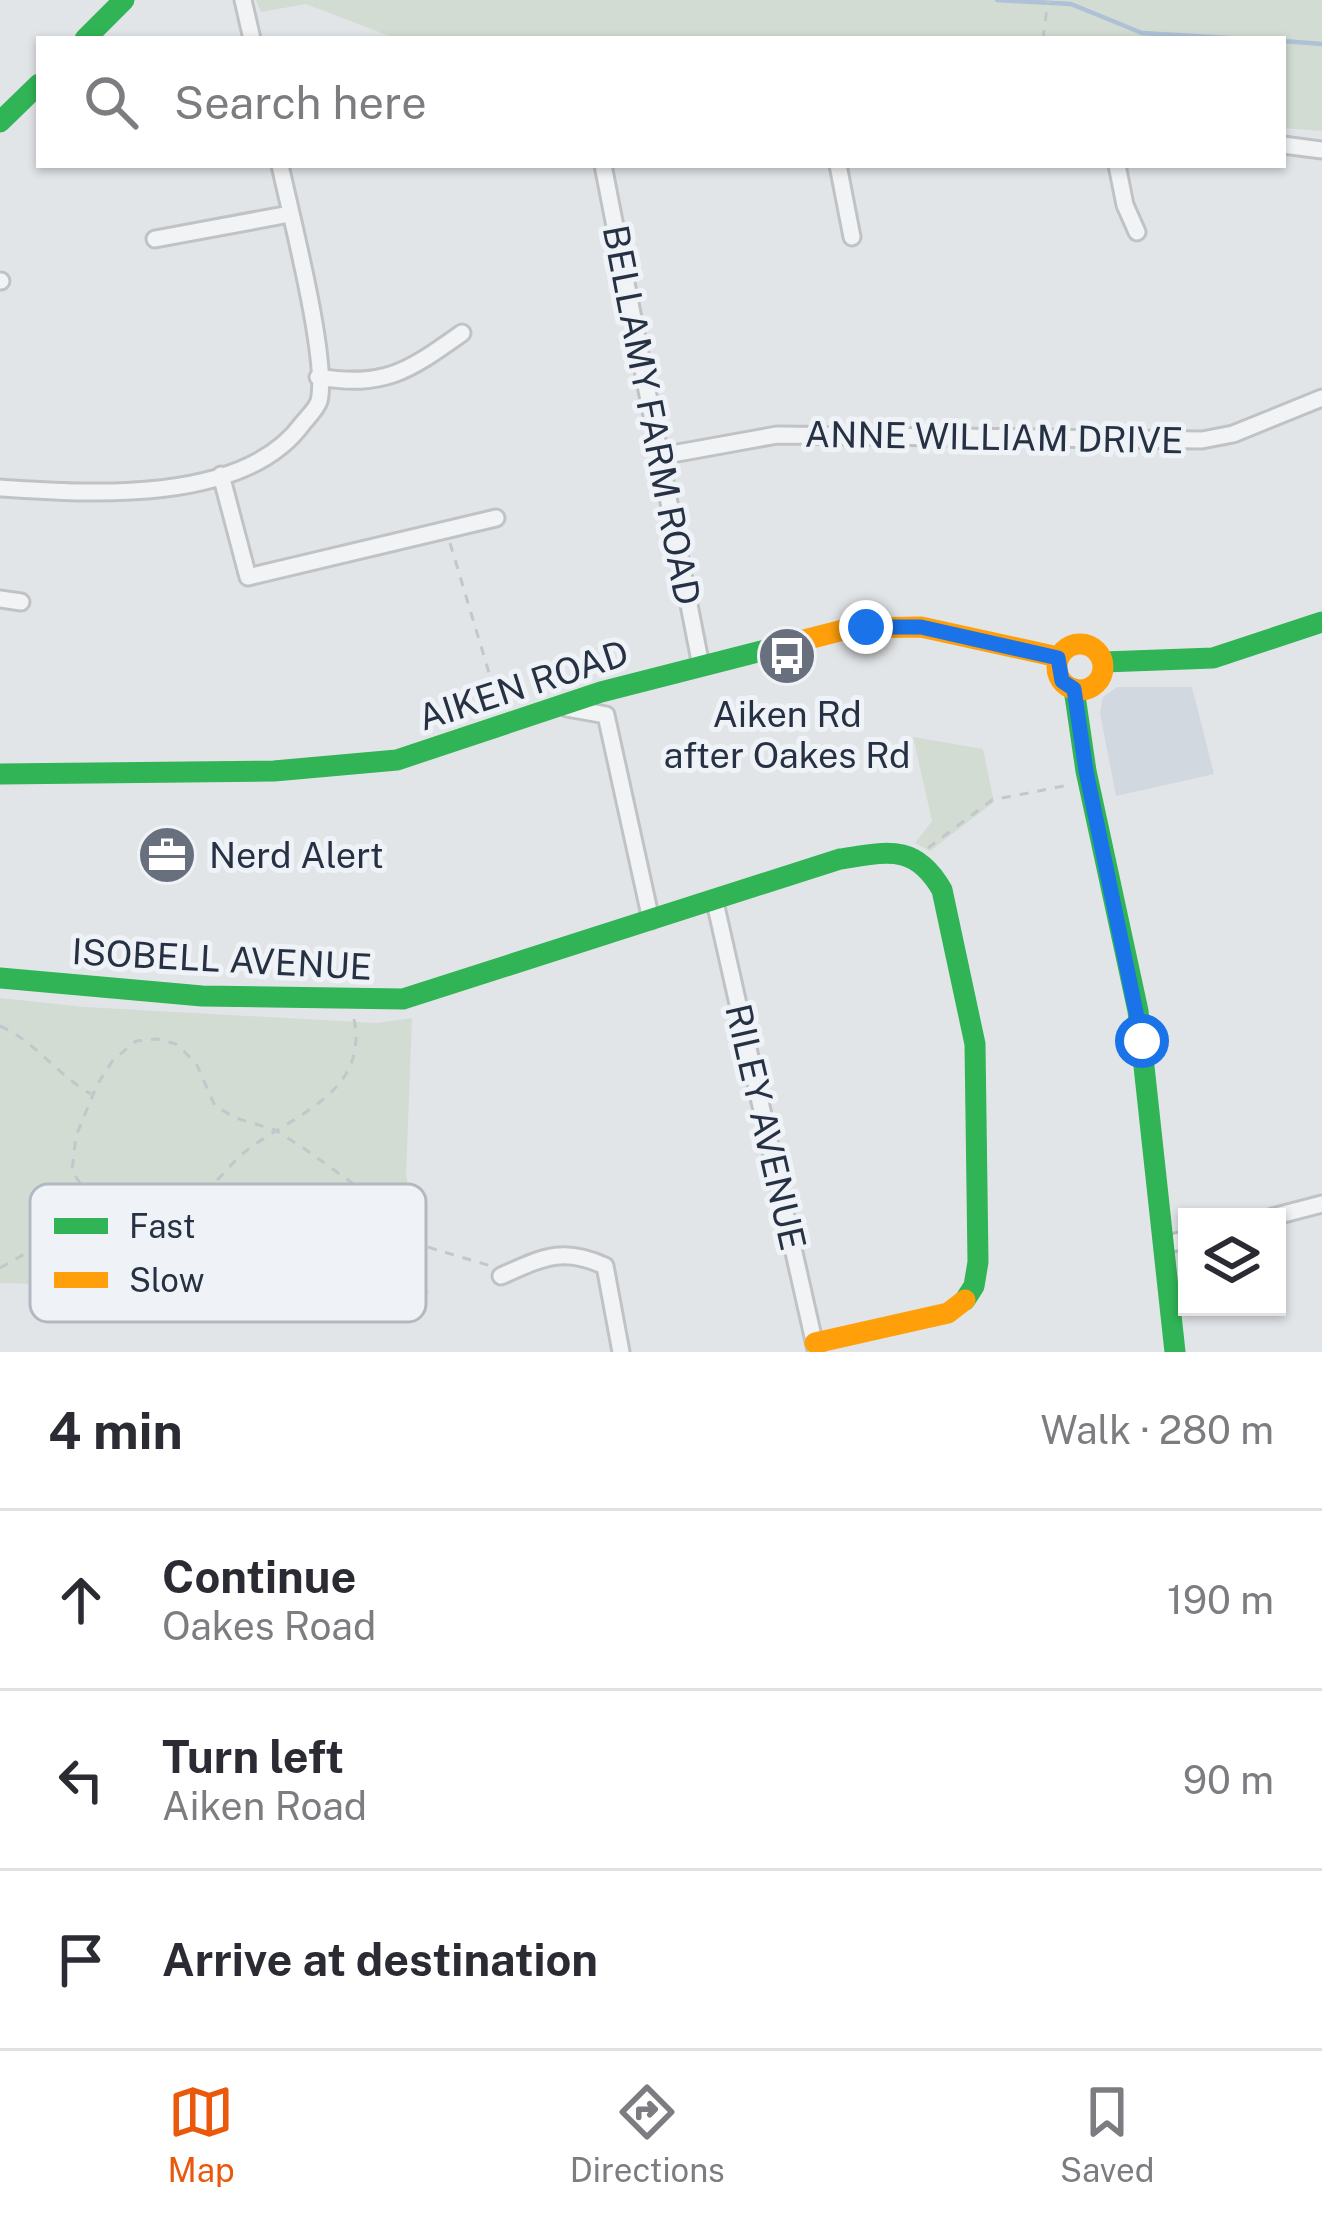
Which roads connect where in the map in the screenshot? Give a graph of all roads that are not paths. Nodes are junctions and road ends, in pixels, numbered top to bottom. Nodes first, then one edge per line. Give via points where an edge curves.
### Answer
1 (124, 0) edge
2 (243, 0) edge
3 (88, 36) edge
4 (251, 36) edge
5 (36, 87) edge
6 (0, 122) edge
7 (1286, 145) edge
8 (1322, 150) edge
9 (281, 168) edge
10 (604, 168) edge
11 (839, 168) edge
12 (1118, 168) edge
13 (290, 214) junction
14 (1137, 232) dead end
15 (852, 237) dead end
16 (155, 239) dead end
17 (462, 333) dead end
18 (318, 376) junction
19 (1322, 398) edge
20 (662, 456) junction
21 (220, 475) junction
22 (0, 488) edge
23 (496, 518) dead end
24 (0, 599) edge
25 (20, 602) dead end
26 (1322, 622) edge
27 (1058, 658) junction
28 (1104, 662) junction
29 (701, 665) junction
30 (1074, 689) junction
31 (552, 707) junction
32 (0, 774) edge
33 (716, 902) junction
34 (651, 920) junction
35 (0, 978) edge
36 (1322, 1204) edge
37 (1286, 1213) edge
38 (1176, 1242) edge
39 (501, 1276) road end
40 (816, 1347) edge
41 (621, 1352) edge
42 (1175, 1352) edge

1 - 3 street
2 - 4 street
5 - 6 street
7 - 8 street
9 - 13 street
10 - 20 street, BELLAMY FARM ROAD
11 - 15 street
12 - 14 street
13 - 16 street
13 - 18 street
17 - 18 street via 376,382
18 - 21 street via 319,402 291,440
19 - 20 street, ANNE WILLIAM DRIVE via 1202,440 777,435
20 - 29 street, BELLAMY FARM ROAD
21 - 22 street via 92,494
21 - 23 street via 248,578
24 - 25 street
26 - 28 street via 1213,658
27 - 28 street via 1079,643 1096,648
27 - 29 street, AIKEN ROAD via 883,625
27 - 30 street via 1062,681
28 - 30 street via 1098,682
29 - 31 street, AIKEN ROAD
30 - 38 street
31 - 32 street, AIKEN ROAD via 366,764
31 - 34 street via 605,715
33 - 34 street, ISOBELL AVENUE
33 - 40 street, RILEY AVENUE
33 - 40 street, ISOBELL AVENUE via 840,860 896,851 917,856 942,890 975,1044 975,1290 948,1313
34 - 35 street, ISOBELL AVENUE via 404,999 92,989
36 - 37 street
38 - 42 street
39 - 41 street via 550,1254 605,1266

